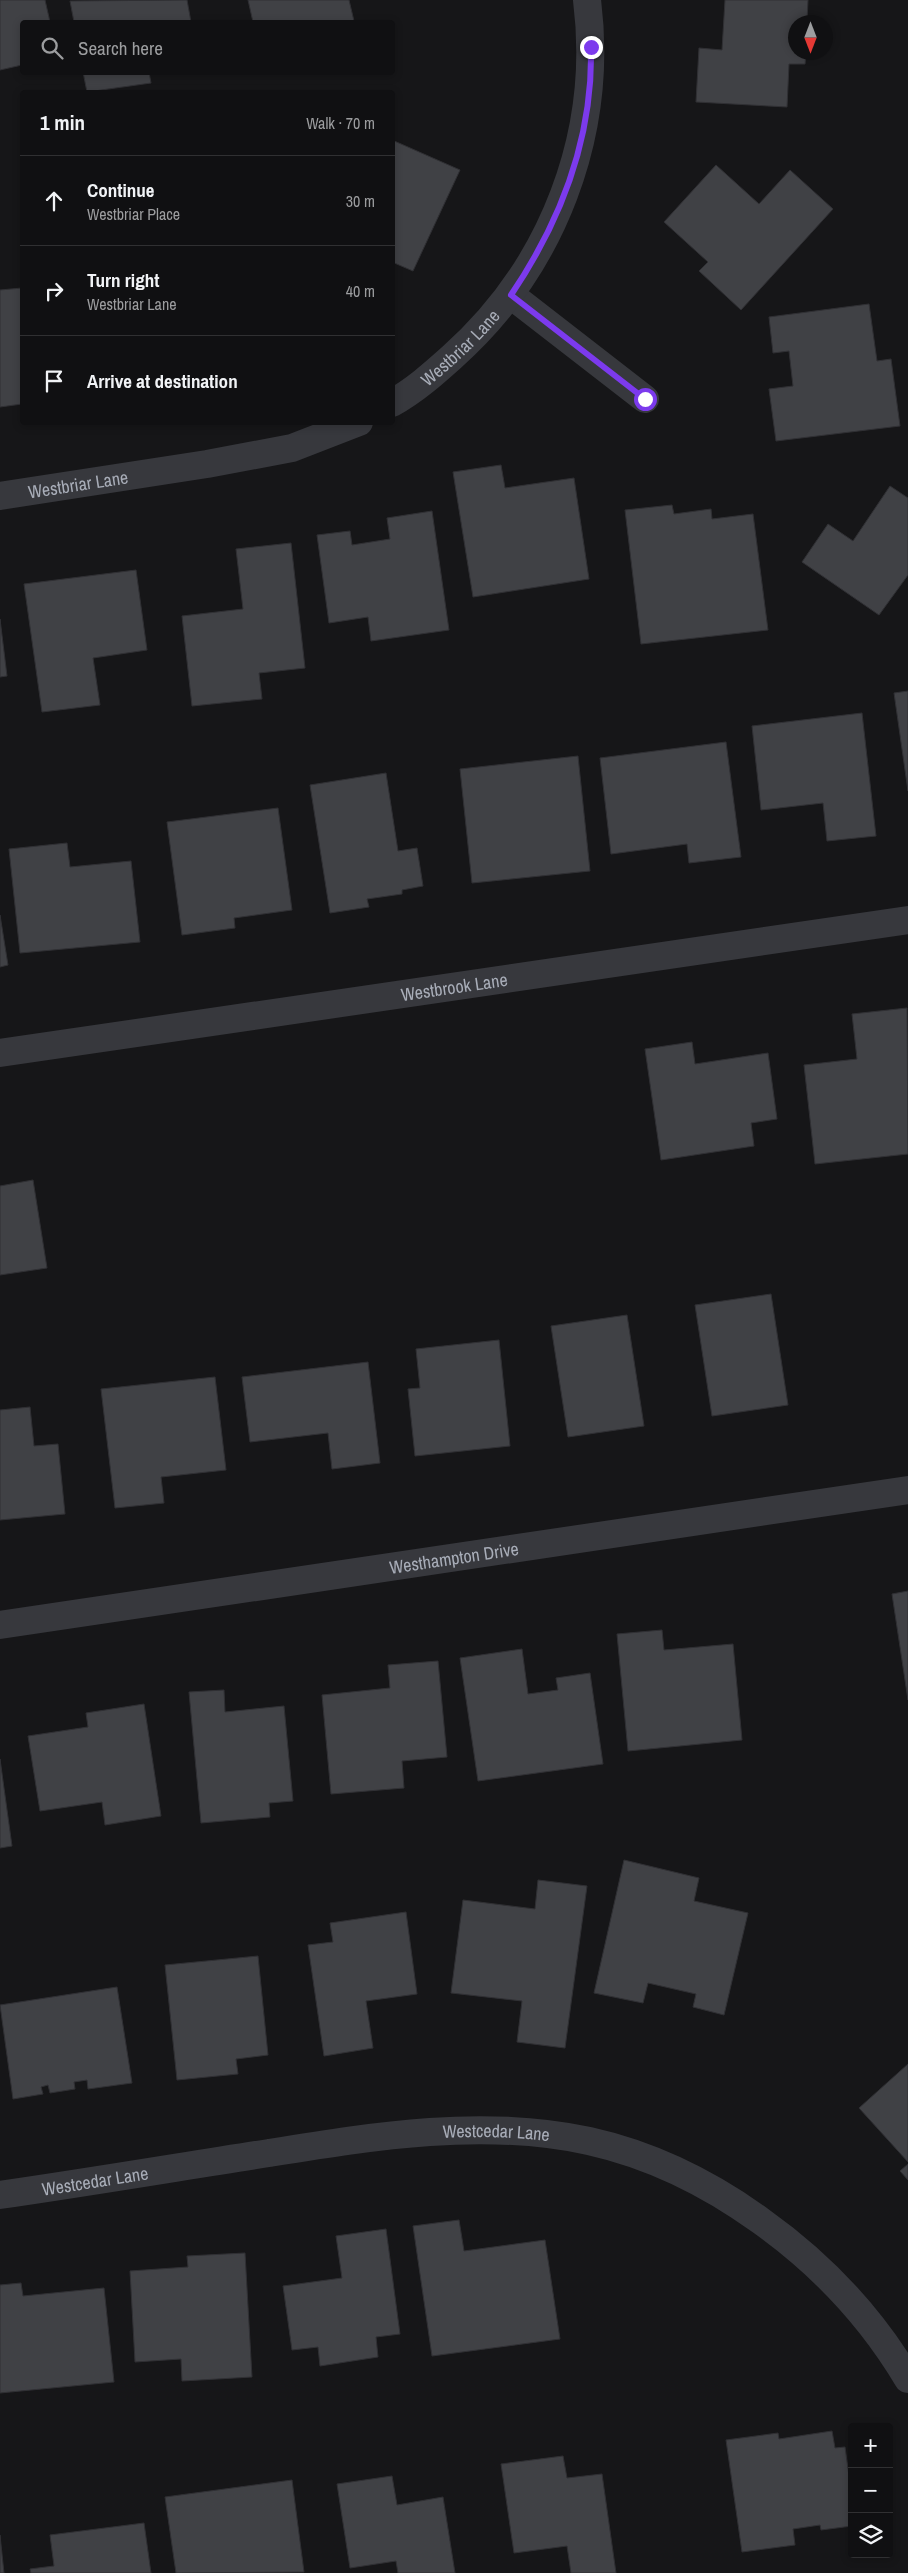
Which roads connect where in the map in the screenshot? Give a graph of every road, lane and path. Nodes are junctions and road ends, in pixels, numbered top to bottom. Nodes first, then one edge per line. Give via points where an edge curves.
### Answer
1 (587, 0) edge
2 (511, 295) junction
3 (645, 399) dead end
4 (395, 401) edge
5 (351, 425) edge
6 (0, 496) edge
7 (908, 920) edge
8 (0, 1054) edge
9 (908, 1490) edge
10 (0, 1625) edge
11 (0, 2195) edge
12 (908, 2379) edge

1 - 2 street, Westbriar Lane via 591,72 579,152 547,233
2 - 3 street
2 - 4 street, Westbriar Lane via 464,347 434,374
5 - 6 street, Westbriar Lane via 276,451
7 - 8 street, Westbrook Lane
9 - 10 street, Westhampton Drive
11 - 12 street, Westcedar Lane via 396,2135 484,2130 530,2132 590,2141 645,2157 689,2176 736,2203 782,2236 863,2316

